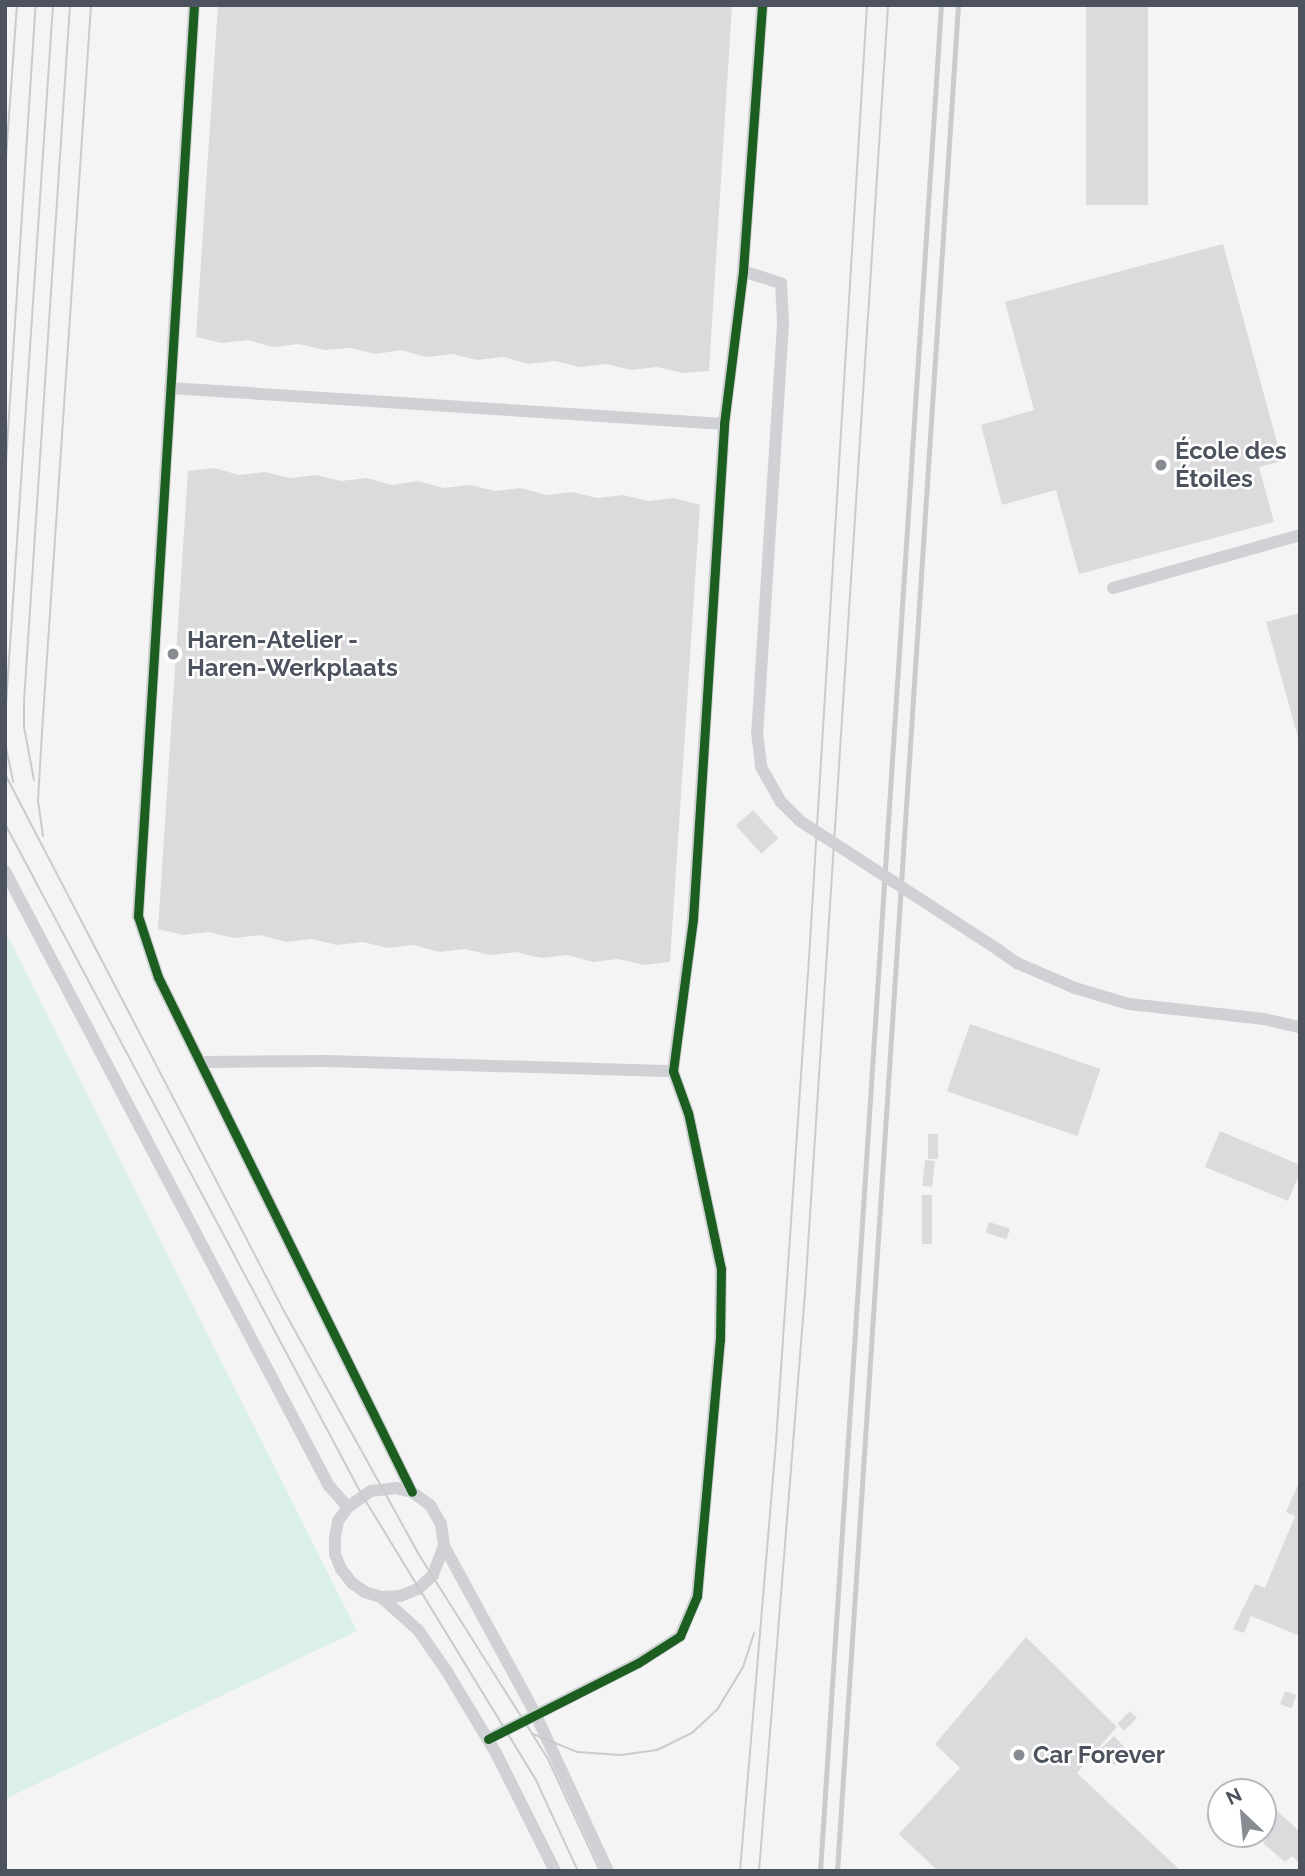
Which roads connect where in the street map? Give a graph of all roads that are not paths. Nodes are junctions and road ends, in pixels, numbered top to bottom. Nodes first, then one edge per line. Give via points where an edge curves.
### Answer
1 (194, 5) edge
2 (762, 5) edge
3 (743, 271) junction
4 (170, 388) junction
5 (724, 424) junction
6 (1300, 535) edge
7 (1113, 588) dead end
8 (5, 871) edge
9 (1300, 1027) edge
10 (201, 1062) junction
11 (673, 1071) junction
12 (412, 1492) junction
13 (348, 1507) junction
14 (444, 1546) junction
15 (381, 1597) junction
16 (535, 1713) junction
17 (488, 1739) junction
18 (555, 1871) edge
19 (608, 1871) edge

1 - 4 lane
2 - 3 lane
3 - 5 lane
3 - 9 lane, bridge via 781,284 783,323 757,732 761,767 781,802 800,821 1017,963 1075,988 1129,1004
4 - 5 lane
4 - 10 lane via 138,916 158,977
5 - 11 lane via 693,919
6 - 7 lane
8 - 13 lane via 329,1486
10 - 11 lane
10 - 12 lane
11 - 16 lane via 688,1113 721,1269 720,1340 697,1596 680,1636 638,1663
12 - 13 lane via 381,1488
12 - 14 lane via 430,1505 441,1524
13 - 15 lane via 338,1521 335,1554 341,1569 365,1592
14 - 15 lane via 433,1575 418,1589 400,1597
14 - 16 lane
15 - 17 lane via 418,1630
16 - 17 lane
16 - 19 lane
17 - 18 lane

